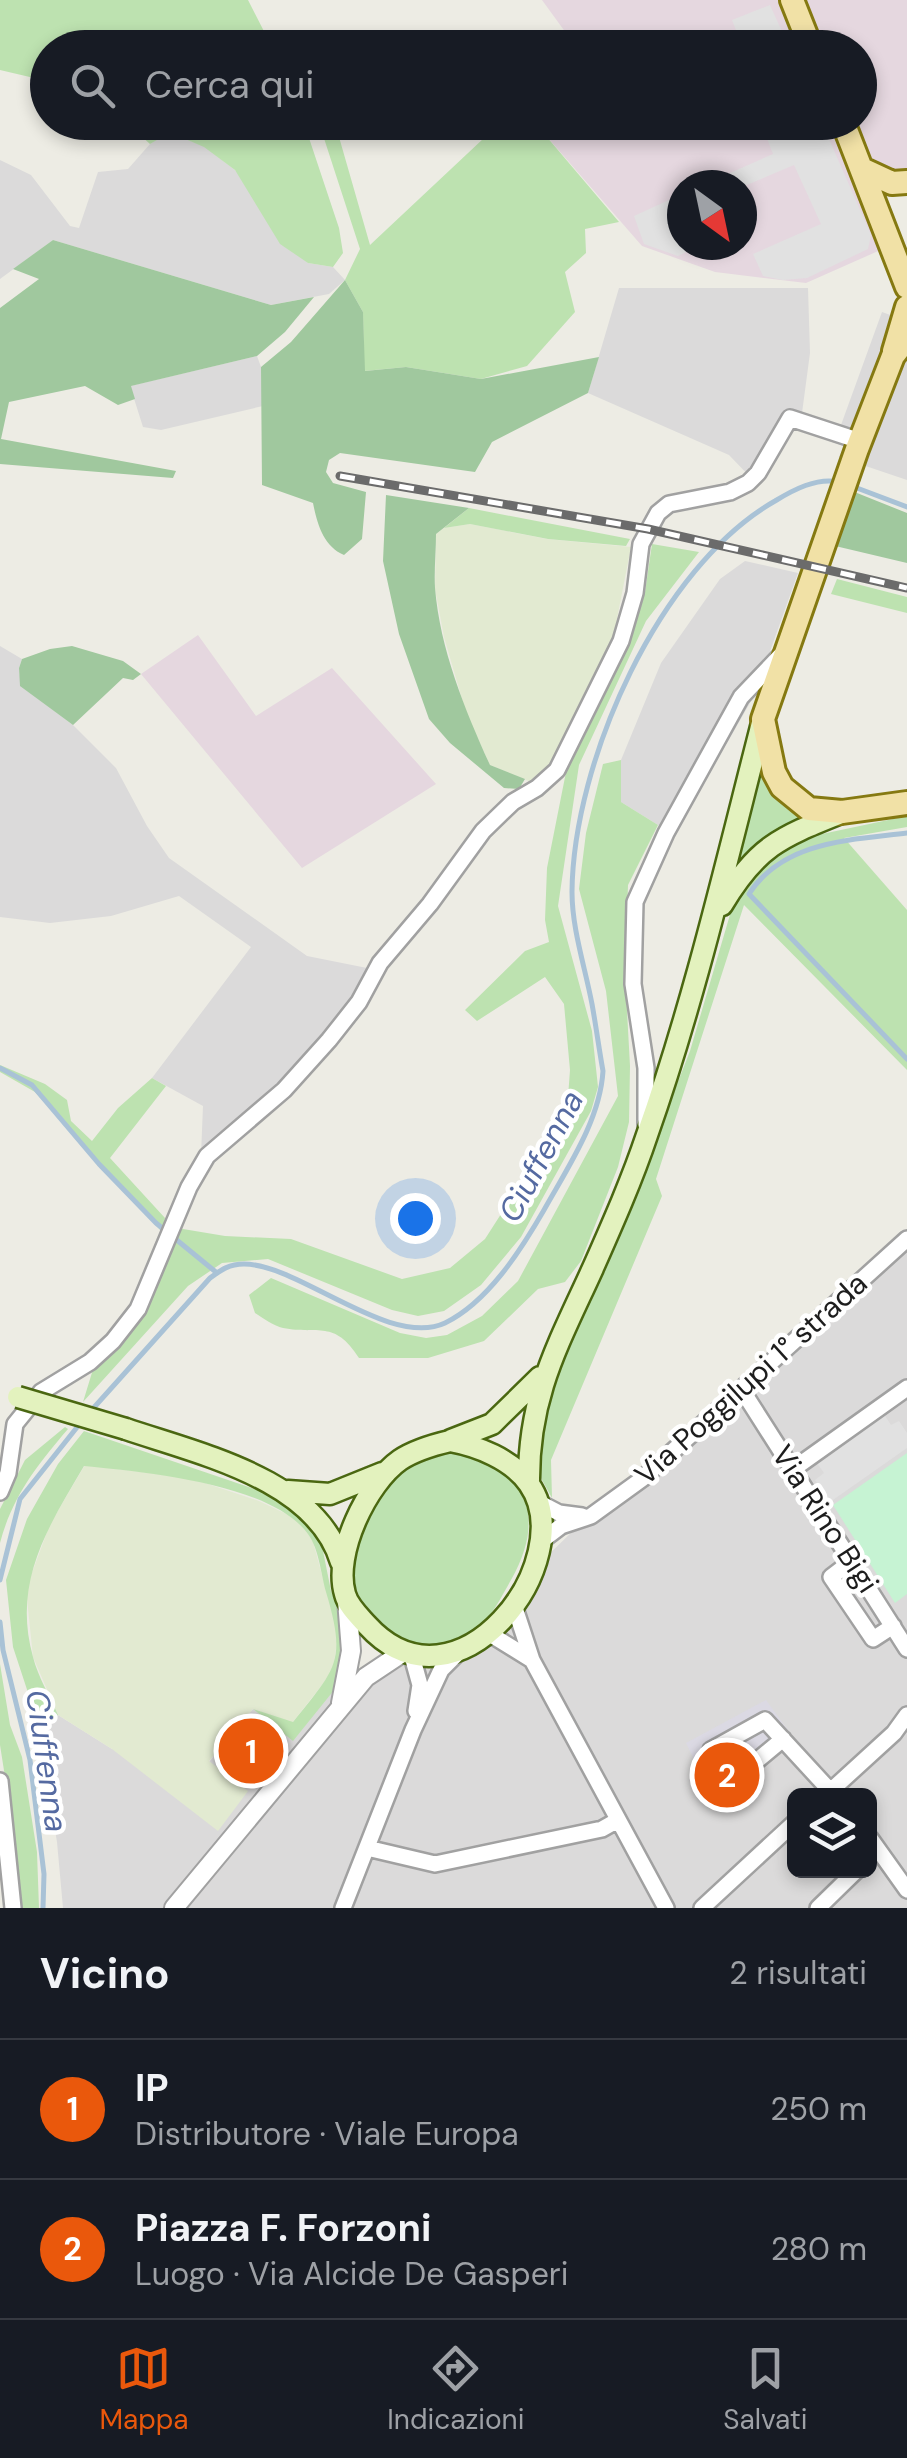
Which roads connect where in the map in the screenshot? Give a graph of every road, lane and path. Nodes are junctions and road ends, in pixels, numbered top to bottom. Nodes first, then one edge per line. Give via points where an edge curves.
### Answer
1 (792, 0) edge
2 (803, 30) edge
3 (851, 140) edge
4 (864, 170) junction
5 (907, 182) edge
6 (907, 287) edge
7 (907, 306) edge
8 (900, 347) edge
9 (860, 441) junction
10 (786, 649) junction
11 (762, 719) junction
12 (907, 803) edge
13 (842, 812) junction
14 (711, 924) junction
15 (646, 1140) junction
16 (907, 1239) edge
17 (545, 1372) junction
18 (907, 1388) edge
19 (742, 1390) junction
20 (9, 1395) edge
21 (450, 1441) junction
22 (388, 1470) junction
23 (792, 1470) junction
24 (288, 1491) junction
25 (0, 1492) edge
26 (532, 1492) junction
27 (592, 1516) junction
28 (540, 1542) junction
29 (852, 1561) junction
30 (341, 1562) junction
31 (347, 1600) junction
32 (514, 1605) junction
33 (893, 1626) junction
34 (490, 1634) junction
35 (907, 1649) edge
36 (459, 1652) junction
37 (407, 1654) junction
38 (532, 1660) junction
39 (339, 1709) junction
40 (907, 1715) edge
41 (413, 1730) junction
42 (783, 1739) junction
43 (0, 1781) edge
44 (825, 1788) edge
45 (836, 1788) edge
46 (618, 1820) junction
47 (787, 1829) edge
48 (367, 1848) junction
49 (877, 1855) edge
50 (849, 1878) edge
51 (907, 1890) edge
52 (13, 1908) edge
53 (174, 1908) edge
54 (343, 1908) edge
55 (666, 1908) edge
56 (702, 1908) edge
57 (818, 1908) edge

1 - 2 main road
3 - 4 main road
4 - 5 main road
4 - 6 main road
7 - 8 main road
8 - 9 main road
9 - 10 main road
9 - 25 street via 790,418 748,483 669,504 658,513 641,544 622,640 557,770 483,831 329,1040 208,1156 138,1310 90,1362 41,1392 15,1424
10 - 11 main road
10 - 15 street via 742,697 635,902 633,984 646,1068
11 - 13 main road via 782,788 809,809
11 - 14 main road
12 - 13 main road
13 - 14 main road via 776,840 739,876
14 - 15 main road
15 - 17 main road
16 - 19 street, Via Poggilupi 1° strada
17 - 21 main road via 492,1424
17 - 26 main road via 530,1433
18 - 23 street
19 - 23 street, Via Rino Bigi
19 - 27 street, Via Poggilupi 1° strada
20 - 24 main road, bridge via 126,1429
21 - 22 main road via 408,1455
21 - 26 main road via 488,1453
22 - 24 main road via 330,1494
22 - 30 main road via 367,1500
23 - 29 street, Via Rino Bigi
24 - 30 main road via 319,1522
26 - 27 street via 559,1513
26 - 28 main road
27 - 28 street, Via Poggilupi 1° strada
28 - 32 main road
29 - 33 street, Via Rino Bigi
29 - 33 street via 832,1577 874,1640
30 - 31 main road
31 - 37 main road via 368,1627
31 - 39 street via 351,1651
32 - 34 main road
32 - 38 street
33 - 35 street, Via Rino Bigi
34 - 36 main road
34 - 38 street
36 - 37 main road
36 - 41 street via 441,1670
37 - 39 street via 366,1677
37 - 41 street via 420,1685
38 - 46 street
39 - 53 street
40 - 45 street
41 - 48 street
42 - 42 street via 765,1720 711,1750 730,1784
42 - 44 street
43 - 52 street
46 - 48 street via 602,1829 435,1864
46 - 55 street
47 - 56 street
48 - 54 street
49 - 51 street
50 - 57 street

